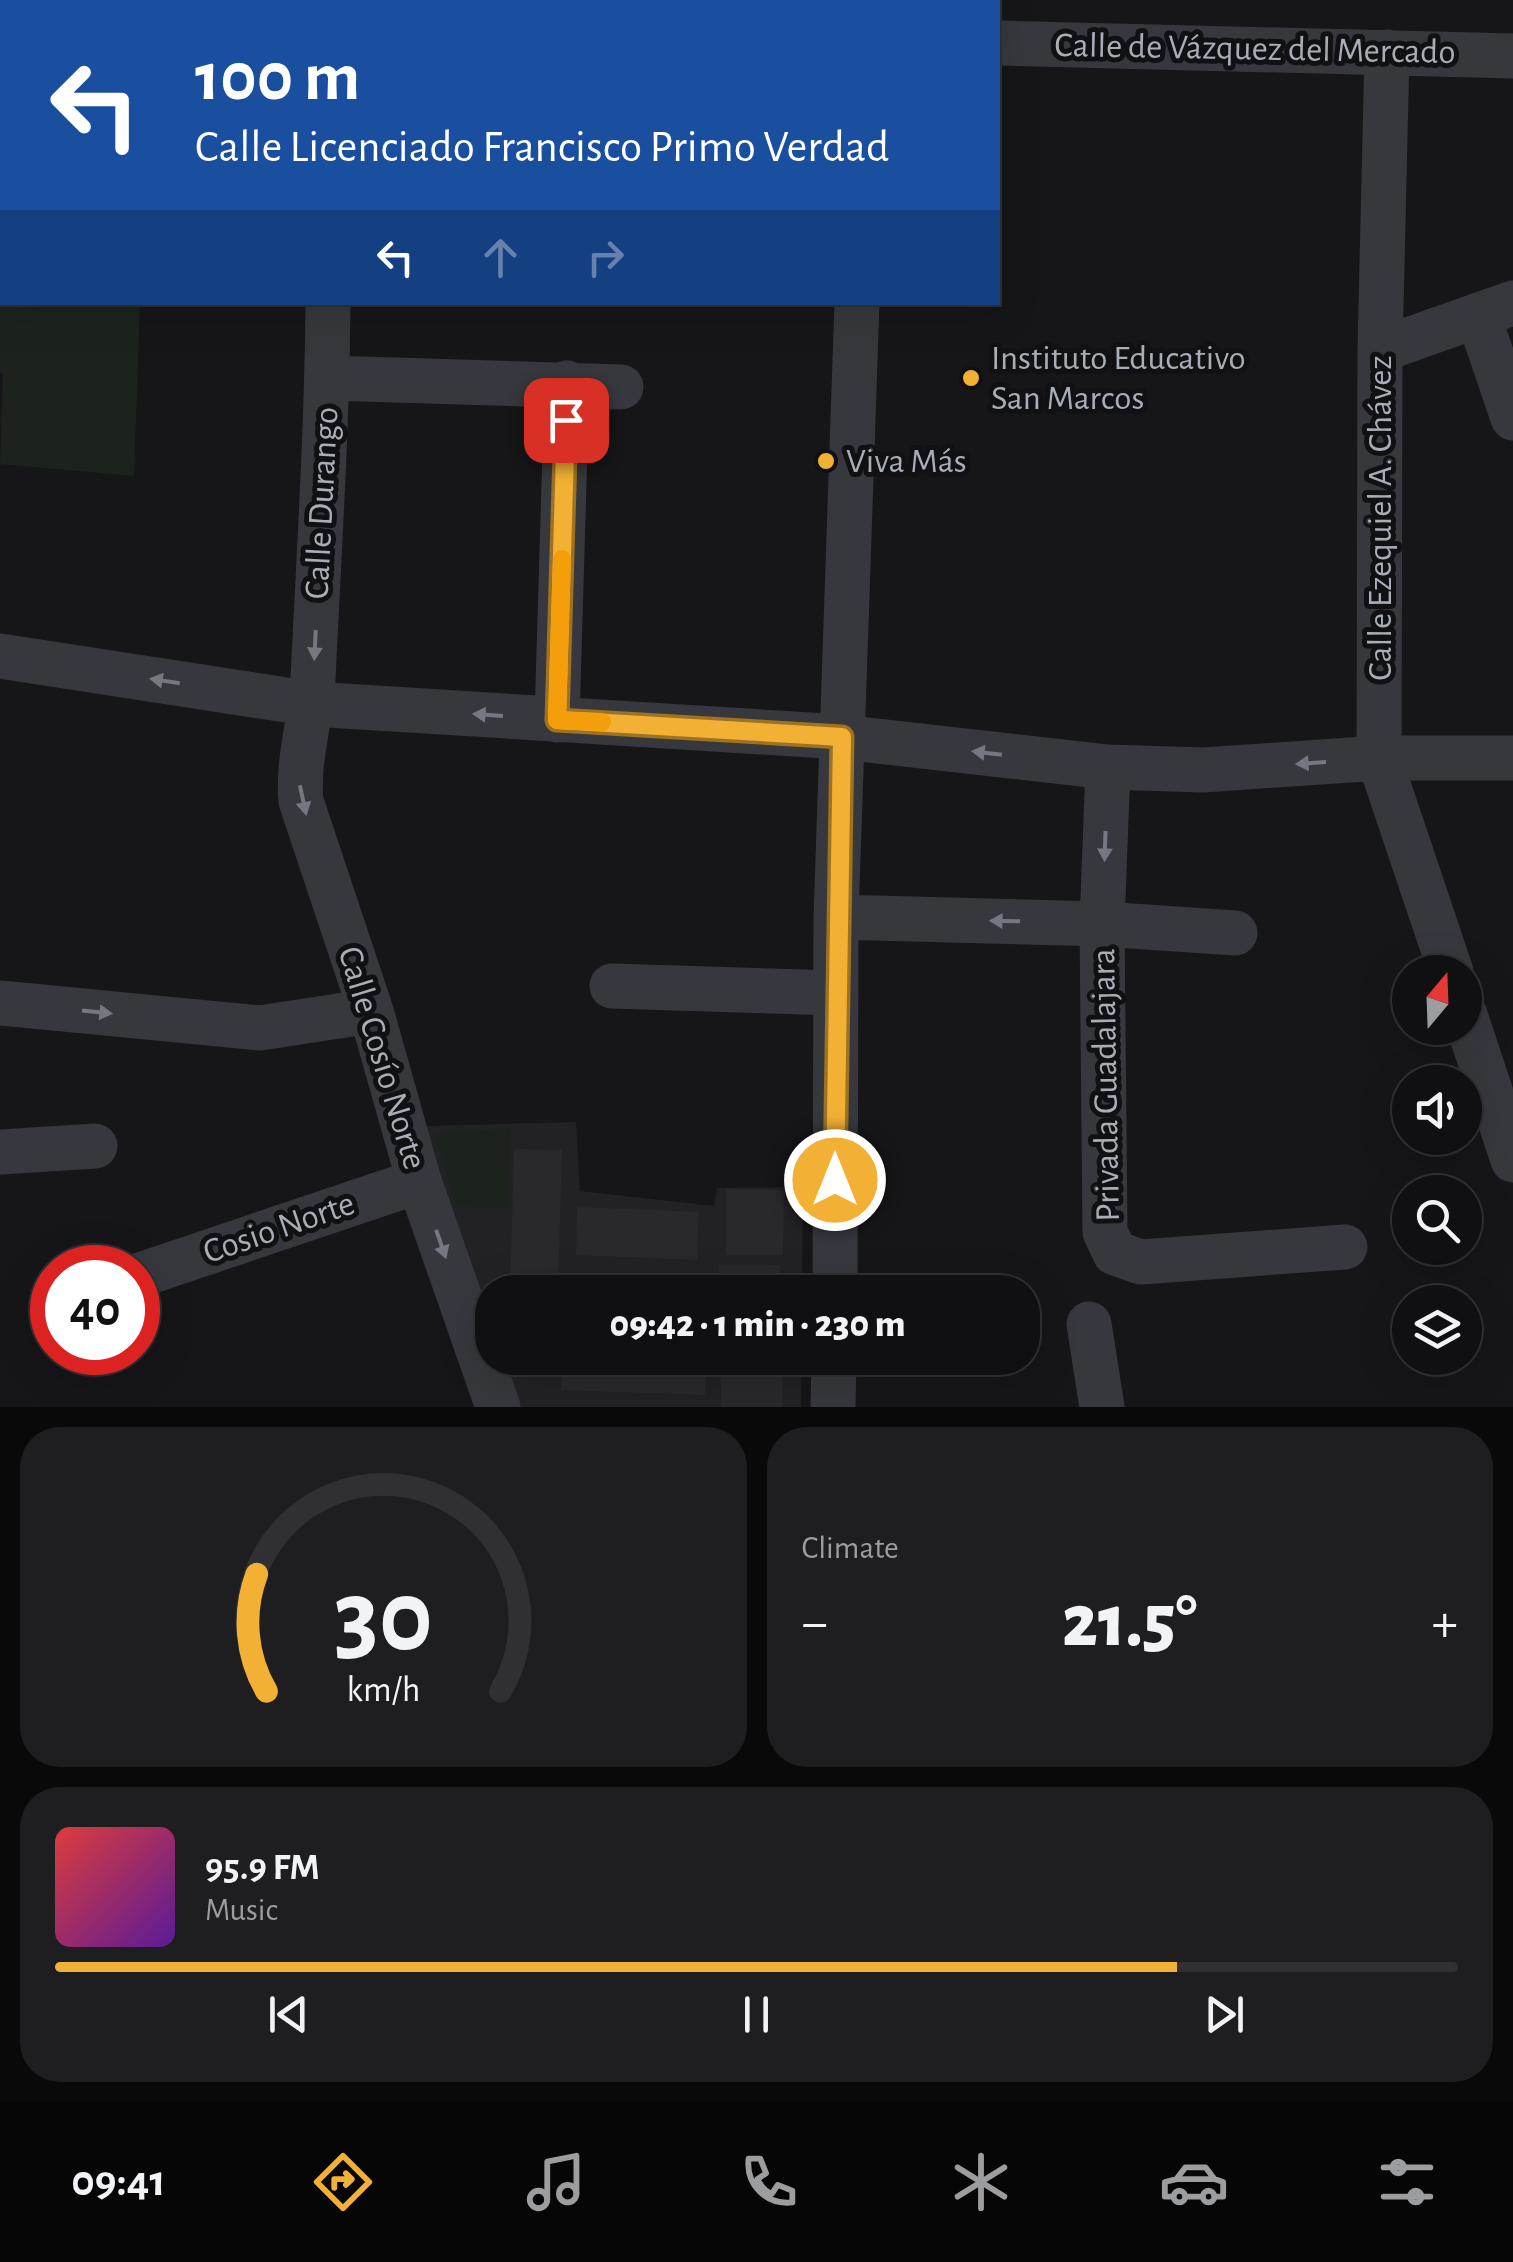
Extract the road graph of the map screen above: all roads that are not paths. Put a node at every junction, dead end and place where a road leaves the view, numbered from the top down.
1 (1000, 42) edge
2 (1387, 52) junction
3 (1513, 56) edge
4 (328, 305) edge
5 (856, 305) edge
6 (1496, 309) edge
7 (1380, 350) junction
8 (328, 378) junction
9 (567, 383) junction
10 (621, 387) dead end
11 (1513, 418) edge
12 (0, 656) edge
13 (312, 704) junction
14 (557, 720) junction
15 (842, 737) junction
16 (1505, 746) edge
17 (1380, 758) junction
18 (1108, 768) junction
19 (836, 917) junction
20 (1102, 924) junction
21 (1234, 932) dead end
22 (1445, 955) edge
23 (612, 986) dead end
24 (836, 993) junction
25 (0, 1003) edge
26 (370, 1011) junction
27 (1475, 1045) edge
28 (95, 1146) dead end
29 (0, 1152) edge
30 (1513, 1160) edge
31 (419, 1180) junction
32 (1346, 1248) dead end
33 (160, 1268) edge
34 (834, 1275) edge
35 (1090, 1324) dead end
36 (834, 1375) edge
37 (498, 1407) edge
38 (833, 1407) edge
39 (1102, 1407) edge

1 - 2 street, Calle de Vázquez del Mercado
2 - 3 street, Calle de Vázquez del Mercado
2 - 7 street, Calle Ezequiel A. Chávez
4 - 8 street, Calle Durango
5 - 15 street
6 - 7 street
6 - 11 street
7 - 17 street, Calle Ezequiel A. Chávez
8 - 9 street
8 -> 13 street, Calle Durango
9 - 10 street
9 - 14 street
13 -> 12 street
14 -> 13 street
13 -> 26 street, Calle Cosío Norte
14 - 15 street
18 -> 15 street
15 - 19 street
16 - 17 street
17 -> 18 street
17 - 22 street, Calle Ezequiel A. Chávez
18 -> 20 street, Privada Guadalajara
20 -> 19 street
19 - 24 street
20 - 21 street
20 - 32 street, Privada Guadalajara
23 - 24 street
24 - 34 street
25 -> 26 street
26 - 31 street, Calle Cosío Norte
27 - 30 street
28 - 29 street
31 - 33 street, Cosio Norte
31 -> 37 street, Calle Cosío Norte
35 - 39 street
36 - 38 street

